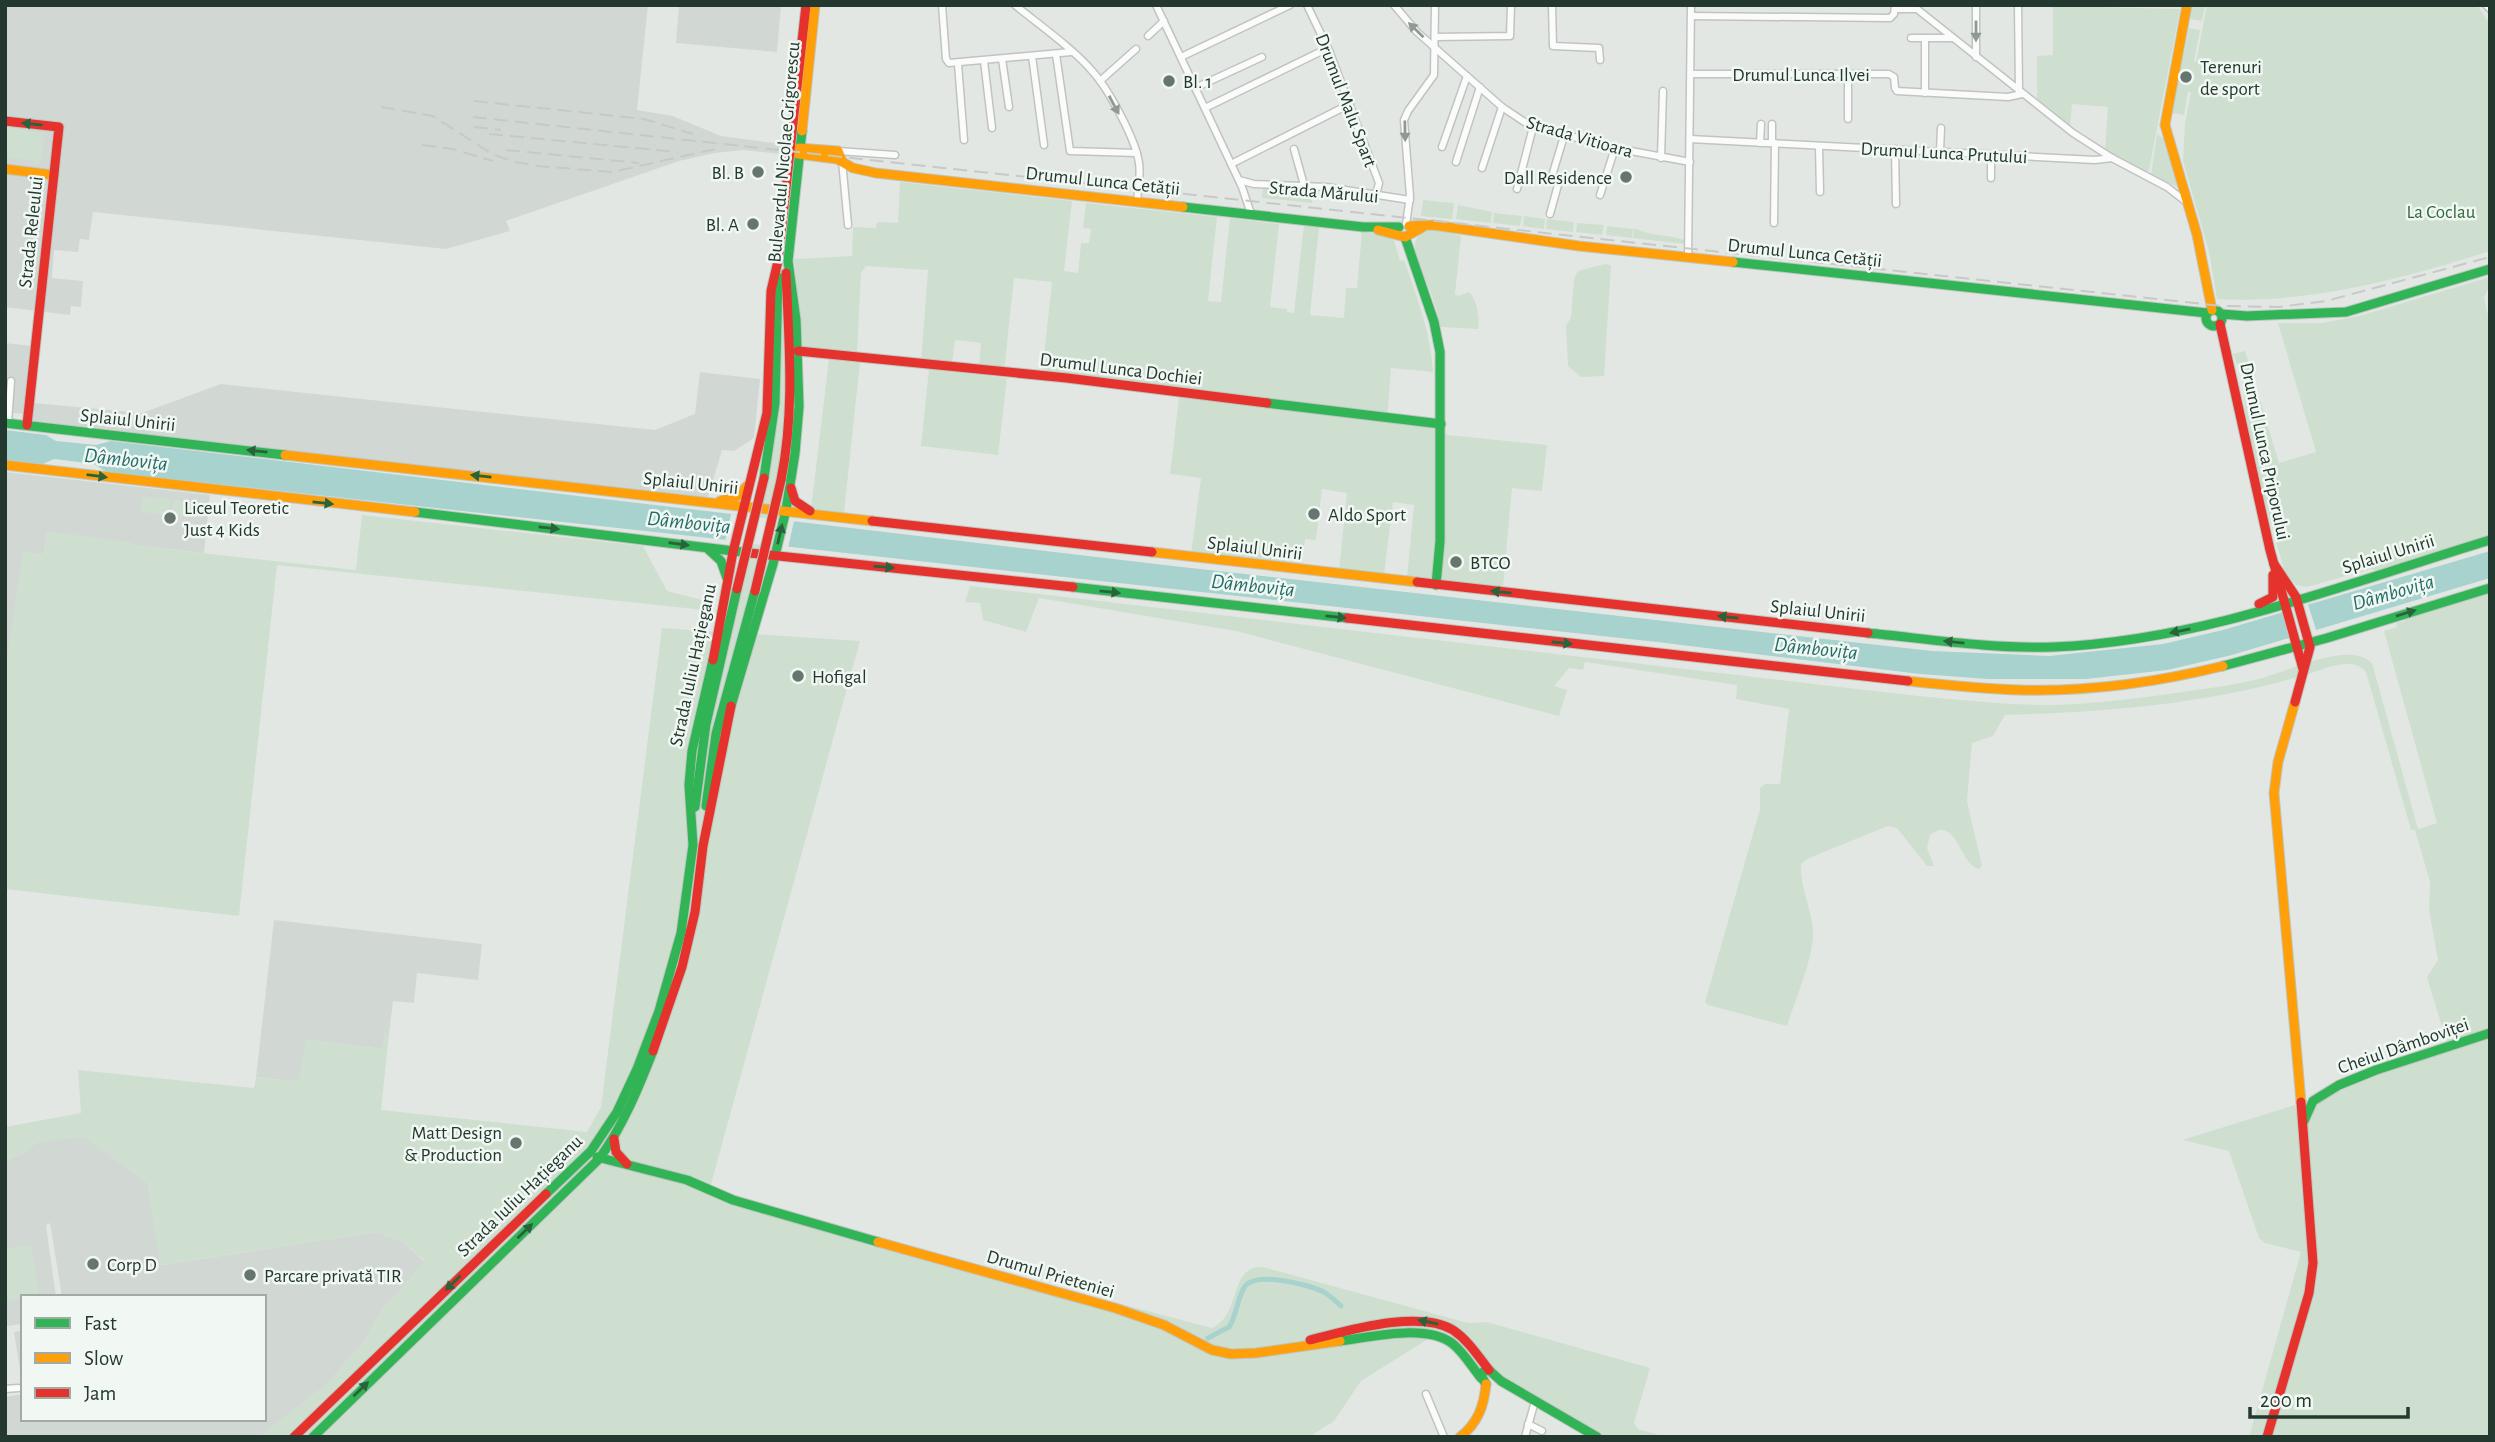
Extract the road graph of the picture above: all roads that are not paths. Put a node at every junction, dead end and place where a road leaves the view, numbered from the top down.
1 (806, 5) edge
2 (815, 5) edge
3 (942, 5) edge
4 (1015, 5) edge
5 (1290, 5) edge
6 (1307, 5) edge
7 (1394, 5) edge
8 (1435, 5) edge
9 (1511, 5) edge
10 (1552, 5) edge
11 (1691, 5) edge
12 (1976, 5) edge
13 (2018, 5) edge
14 (2187, 5) edge
15 (1159, 6) edge
16 (1895, 7) edge
17 (1914, 7) edge
18 (1691, 16) junction
19 (1164, 21) junction
20 (1149, 36) dead end
21 (1435, 37) junction
22 (1911, 38) dead end
23 (1925, 38) junction
24 (1952, 38) junction
25 (1328, 48) junction
26 (1436, 48) junction
27 (1136, 49) dead end
28 (1071, 52) junction
29 (1056, 54) junction
30 (1032, 57) junction
31 (1181, 57) junction
32 (1262, 57) dead end
33 (1976, 57) junction
34 (1002, 59) junction
35 (1601, 60) dead end
36 (984, 61) junction
37 (958, 64) junction
38 (1691, 74) junction
39 (1848, 74) junction
40 (1467, 76) junction
41 (1100, 80) junction
42 (1480, 87) junction
43 (1195, 88) junction
44 (1663, 91) dead end
45 (1925, 93) junction
46 (2020, 93) junction
47 (1350, 104) junction
48 (1009, 107) dead end
49 (1502, 107) junction
50 (1205, 108) junction
51 (1848, 119) dead end
52 (5, 121) edge
53 (1760, 124) dead end
54 (1772, 124) dead end
55 (1534, 127) junction
56 (992, 128) dead end
57 (1941, 128) dead end
58 (1564, 136) junction
59 (1690, 139) junction
60 (964, 140) dead end
61 (1760, 143) junction
62 (1774, 143) junction
63 (1044, 145) dead end
64 (1819, 146) junction
65 (1442, 147) dead end
66 (1615, 148) junction
67 (1294, 149) dead end
68 (1895, 149) junction
69 (799, 151) junction
70 (838, 151) junction
71 (1940, 151) junction
72 (1136, 153) junction
73 (895, 155) dead end
74 (1991, 155) junction
75 (1661, 158) junction
76 (2112, 158) junction
77 (842, 162) junction
78 (1456, 162) dead end
79 (1690, 162) junction
80 (1231, 164) junction
81 (5, 169) edge
82 (1482, 169) dead end
83 (54, 175) junction
84 (1991, 178) dead end
85 (1238, 180) junction
86 (1304, 185) junction
87 (1517, 190) dead end
88 (1820, 192) dead end
89 (1377, 195) junction
90 (1600, 195) dead end
91 (1410, 200) junction
92 (1137, 201) junction
93 (1896, 204) dead end
94 (2189, 205) junction
95 (1251, 214) junction
96 (1550, 214) dead end
97 (1774, 223) dead end
98 (848, 225) dead end
99 (1406, 231) junction
100 (1688, 257) junction
101 (783, 261) junction
102 (2490, 269) edge
103 (2214, 318) junction
104 (798, 351) junction
105 (11, 381) dead end
106 (6, 423) edge
107 (1441, 424) junction
108 (27, 425) junction
109 (5, 465) edge
110 (752, 475) junction
111 (786, 483) junction
112 (715, 502) junction
113 (744, 506) junction
114 (786, 510) junction
115 (814, 513) junction
116 (2490, 540) edge
117 (705, 548) junction
118 (733, 552) junction
119 (775, 557) junction
120 (816, 561) junction
121 (2273, 562) junction
122 (2371, 576) junction
123 (728, 580) junction
124 (2284, 580) junction
125 (768, 584) junction
126 (1436, 585) junction
127 (2490, 588) edge
128 (2298, 602) junction
129 (2286, 605) junction
130 (2224, 621) junction
131 (2341, 632) junction
132 (2309, 638) junction
133 (2297, 642) junction
134 (2269, 653) junction
135 (2305, 660) junction
136 (698, 846) junction
137 (2490, 1033) edge
138 (2307, 1098) junction
139 (614, 1139) junction
140 (591, 1151) junction
141 (599, 1159) junction
142 (627, 1164) junction
143 (1281, 1349) junction
144 (1488, 1378) junction
145 (18, 1388) dead end
146 (5, 1389) edge
147 (1426, 1394) dead end
148 (1535, 1401) junction
149 (317, 1414) junction
150 (326, 1423) junction
151 (1528, 1424) junction
152 (1542, 1431) dead end
153 (294, 1437) edge
154 (313, 1437) edge
155 (1444, 1437) edge
156 (1460, 1437) edge
157 (1525, 1437) edge
158 (1598, 1437) edge
159 (2267, 1437) edge

1 - 101 main road, Bulevardul Nicolae Grigorescu
2 - 69 main road, Bulevardul Nicolae Grigorescu
3 - 37 street
4 - 28 street
5 - 31 street
6 - 25 street, Drumul Malu Spart
26 -> 7 street, Strada Vitioara
8 - 21 street
9 - 21 street
10 - 35 street
11 - 18 street
12 -> 33 street
13 - 46 street
14 - 94 main road, Drumul Lunca Priporului
15 - 19 street, Strada Mărului
16 - 17 street
16 - 18 street
17 - 24 street
18 - 38 street
19 - 20 street
19 - 31 street, Strada Mărului
21 - 26 street
22 - 23 street
23 - 24 street
23 - 45 street
24 - 33 street
25 - 47 street, Drumul Malu Spart
25 - 50 street
26 - 40 street, Strada Vitioara
26 -> 91 street
27 - 41 street
28 - 29 street
28 - 41 street
29 - 30 street
29 - 72 street
30 - 34 street
30 - 63 street
31 - 43 street, Strada Mărului
32 - 43 street
33 - 46 street
34 - 36 street
34 - 48 street
36 - 37 street
36 - 56 street
37 - 60 street
38 - 39 street, Drumul Lunca Ilvei
38 - 59 street
39 - 45 street, Drumul Lunca Ilvei
39 - 51 street
40 - 42 street, Strada Vitioara
40 - 65 street
41 -> 72 street
42 - 49 street, Strada Vitioara
42 - 78 street
43 - 50 street, Strada Mărului
44 - 75 street, Strada Vitioara
45 - 46 street, Drumul Lunca Ilvei
46 - 76 street
47 - 80 street
47 - 89 street, Drumul Malu Spart
49 - 55 street, Strada Vitioara
49 - 82 street, Strada Vitioara
50 - 80 street, Strada Mărului
83 -> 52 main road, Strada Releului
53 - 61 street
54 - 62 street
55 - 58 street, Strada Vitioara
55 - 87 street
57 - 71 street
58 - 66 street, Strada Vitioara
58 - 96 street
59 - 61 street, Drumul Lunca Prutului
59 - 79 street
61 - 62 street, Drumul Lunca Prutului
62 - 64 street, Drumul Lunca Prutului
62 - 97 street
64 - 68 street, Drumul Lunca Prutului
64 - 88 street
66 - 75 street, Strada Vitioara
66 - 90 street
67 - 86 street
68 - 71 street, Drumul Lunca Prutului
68 - 93 street
69 - 70 main road
69 - 77 main road, Drumul Lunca Cetății
69 - 101 main road, Bulevardul Nicolae Grigorescu
70 - 73 street
70 - 77 main road
71 - 74 street, Drumul Lunca Prutului
72 - 92 street
74 - 76 street, Drumul Lunca Prutului
74 - 84 street
75 - 79 street, Strada Vitioara
76 - 94 street
77 - 92 main road, Drumul Lunca Cetății
77 - 98 street
79 - 100 street
80 - 85 street, Strada Mărului
81 - 83 main road
83 - 108 main road, Strada Releului
85 - 86 street, Strada Mărului
85 - 95 street, Strada Mărului
86 - 89 street, Strada Mărului
89 - 91 street, Strada Mărului
91 - 99 street
92 - 95 main road, Drumul Lunca Cetății
94 - 103 main road, Drumul Lunca Priporului
95 - 99 main road, Drumul Lunca Cetății
99 - 100 main road, Drumul Lunca Cetății
99 - 107 main road
100 - 103 main road, Drumul Lunca Cetății
101 - 104 main road, Bulevardul Nicolae Grigorescu
101 - 110 main road, Bulevardul Nicolae Grigorescu
101 - 111 main road
101 - 136 main road, bridge
102 - 103 main road, Drumul Lunca Cetății
103 - 121 main road, Drumul Lunca Priporului
104 - 107 main road, Drumul Lunca Dochiei
104 - 111 main road, Bulevardul Nicolae Grigorescu
105 - 106 street
106 - 108 main road, Splaiul Unirii
107 - 126 main road
112 -> 108 main road, Splaiul Unirii
109 -> 117 main road
110 - 112 main road
110 - 113 main road, Bulevardul Nicolae Grigorescu
111 - 114 main road, Bulevardul Nicolae Grigorescu
111 - 115 main road
111 - 136 main road, bridge
112 - 113 main road, Splaiul Unirii
113 - 114 main road, Splaiul Unirii
113 - 118 main road, Strada Iuliu Hațieganu
114 - 115 main road, Splaiul Unirii
119 -> 114 main road, Bulevardul Nicolae Grigorescu
115 - 126 main road, Splaiul Unirii
116 - 122 main road, Splaiul Unirii
117 - 118 main road
117 - 123 main road
118 - 119 main road
118 - 123 main road, Strada Iuliu Hațieganu
119 - 120 main road
119 - 125 main road, Strada Iuliu Hațieganu
120 - 125 main road
120 -> 134 main road
121 - 124 main road
121 - 129 main road
121 - 130 main road
122 - 124 main road
122 - 128 main road, Splaiul Unirii
123 - 136 main road, Strada Iuliu Hațieganu
124 - 128 main road
125 - 136 main road, Strada Iuliu Hațieganu
130 -> 126 main road, Splaiul Unirii
131 -> 127 main road
128 - 129 main road, Splaiul Unirii
128 - 132 main road
129 - 130 main road, Splaiul Unirii
129 - 133 main road
131 - 132 main road
131 - 135 main road
132 - 133 main road
132 - 135 main road
133 - 134 main road
133 - 135 main road
134 - 135 main road
135 - 138 main road
136 - 139 main road, Strada Iuliu Hațieganu
136 - 140 main road, Strada Iuliu Hațieganu
137 - 138 main road, Cheiul Dâmboviței
138 - 159 main road
139 - 141 main road, Strada Iuliu Hațieganu
139 - 142 main road
140 - 141 main road
140 -> 149 main road, Strada Iuliu Hațieganu
141 - 142 main road, Drumul Prieteniei
150 -> 141 main road, Strada Iuliu Hațieganu
142 - 143 main road, Drumul Prieteniei
143 - 144 main road, Drumul Prieteniei
144 -> 143 main road
144 - 148 main road
144 - 156 main road
145 - 146 street
147 - 155 street
148 - 151 street
148 - 158 main road
149 - 150 main road
149 - 153 main road, Strada Iuliu Hațieganu
150 - 154 main road, Strada Iuliu Hațieganu
151 - 152 street
151 - 157 street

